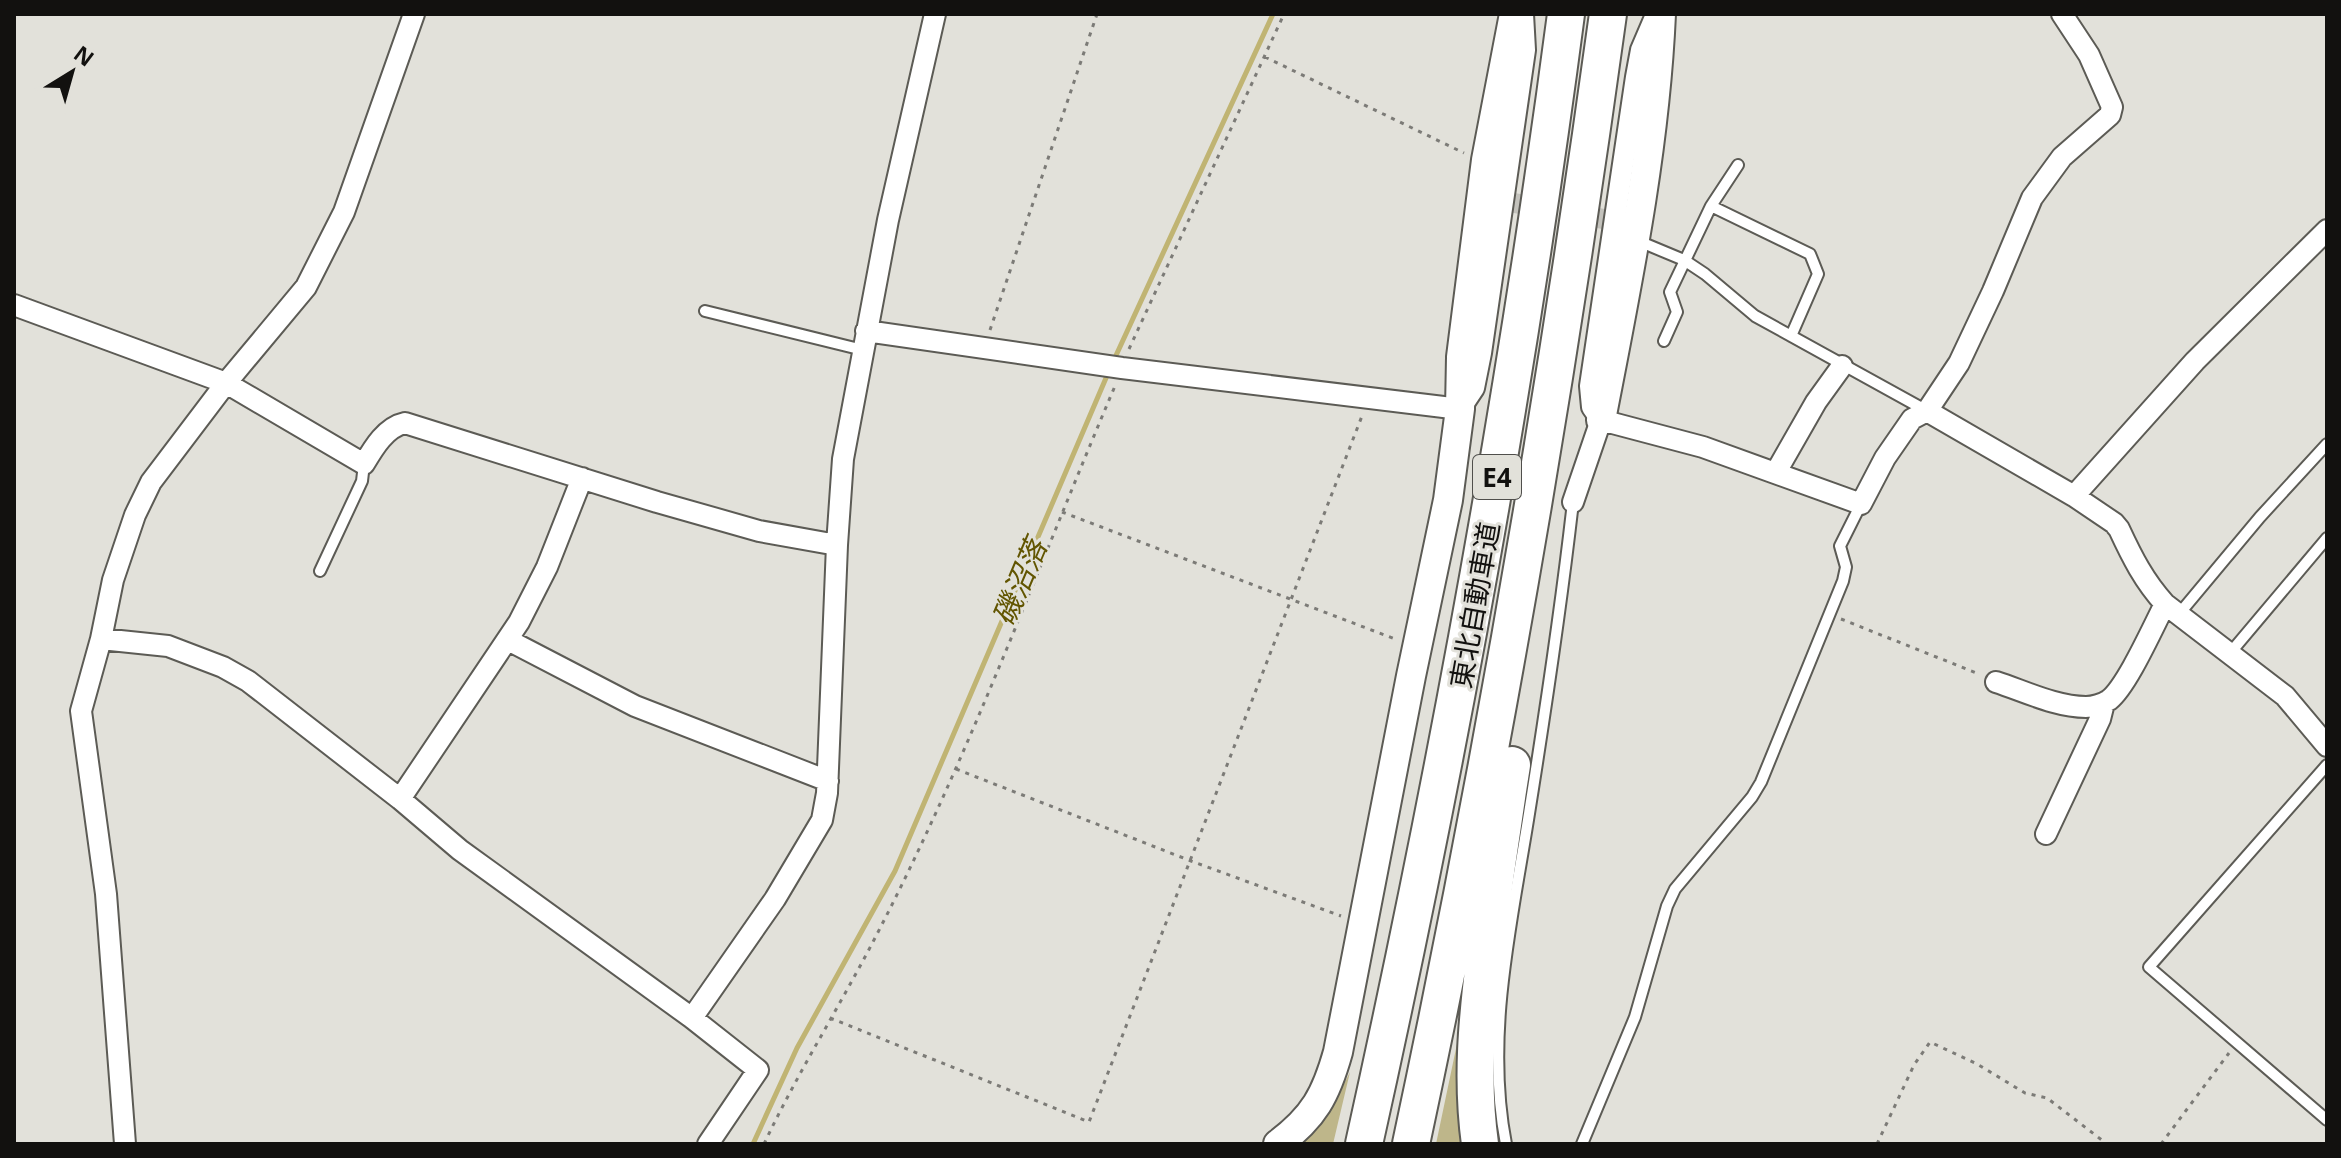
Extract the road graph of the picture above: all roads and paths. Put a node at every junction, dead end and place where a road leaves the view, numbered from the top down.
1 (414, 14) edge
2 (935, 14) edge
3 (1097, 14) edge
4 (1284, 14) edge
5 (1514, 14) edge
6 (1523, 14) edge
7 (1566, 14) edge
8 (1608, 14) edge
9 (1659, 14) edge
10 (2062, 14) edge
11 (1264, 57) junction
12 (1486, 160) junction
13 (1738, 165) dead end
14 (1711, 206) junction
15 (2327, 230) edge
16 (1636, 243) junction
17 (1684, 260) junction
18 (14, 305) edge
19 (705, 311) dead end
20 (1791, 336) junction
21 (864, 341) junction
22 (1664, 341) dead end
23 (983, 348) junction
24 (1842, 366) junction
25 (1113, 367) junction
26 (226, 383) junction
27 (1370, 397) junction
28 (1460, 409) junction
29 (1927, 411) junction
30 (1601, 420) junction
31 (2327, 444) edge
32 (364, 464) junction
33 (1540, 470) junction
34 (1776, 472) junction
35 (582, 478) junction
36 (2074, 496) junction
37 (1573, 502) joint
38 (1861, 504) junction
39 (1061, 511) junction
40 (2327, 538) edge
41 (837, 545) junction
42 (320, 571) dead end
43 (1292, 599) junction
44 (2172, 609) junction
45 (1830, 614) junction
46 (101, 639) junction
47 (508, 640) junction
48 (1418, 645) junction
49 (2231, 652) junction
50 (1996, 682) joint
51 (2104, 703) junction
52 (2327, 746) edge
53 (2327, 765) edge
54 (955, 768) junction
55 (828, 781) junction
56 (400, 799) junction
57 (2046, 834) dead end
58 (1191, 861) junction
59 (1363, 924) junction
60 (1410, 937) junction
61 (692, 1018) junction
62 (830, 1018) junction
63 (2237, 1044) junction
64 (2327, 1120) edge
65 (125, 1144) edge
66 (708, 1144) edge
67 (764, 1144) edge
68 (1278, 1144) edge
69 (1349, 1144) edge
70 (1364, 1144) edge
71 (1411, 1144) edge
72 (1480, 1144) edge
73 (1506, 1144) edge
74 (1582, 1144) edge
75 (1877, 1144) edge
76 (2107, 1144) edge
77 (2161, 1144) edge

1 - 26 street
2 - 21 street
3 - 23 path
4 - 11 path
5 - 12 street
6 - 28 street
7 - 60 highway, 東北自動車道 / E4
8 - 33 highway, 東北自動車道 / E4
9 - 16 street
9 - 30 street
10 - 29 street
11 - 12 path
11 - 25 path
12 - 28 street
13 - 14 lane
14 - 17 lane
14 - 20 lane
15 - 36 street
16 - 17 lane
16 - 30 street
17 - 20 lane
17 - 22 lane
18 - 26 street
19 - 21 lane
20 - 24 lane
21 - 23 street
21 - 41 street
23 - 25 street
24 - 29 lane
24 - 34 street
25 - 27 street
25 - 39 path
26 - 32 street
26 - 46 street
27 - 28 street
27 - 43 path
28 - 48 street
29 - 36 street
29 - 38 street
30 - 34 street
30 - 37 street
31 - 44 lane
32 - 35 street
32 - 42 lane
33 - 71 highway, 東北自動車道 / E4
33 - 72 highway
34 - 38 street
35 - 41 street
35 - 47 street
36 - 44 street
37 - 73 lane
38 - 45 lane
39 - 43 path
39 - 54 path
40 - 49 lane
41 - 55 street
43 - 48 path
43 - 58 path
44 - 49 street
44 - 51 street
45 - 50 path
45 - 74 lane
46 - 56 street
46 - 65 street
47 - 55 street
47 - 56 street
48 - 59 street
49 - 52 street
50 - 51 street
51 - 57 street
53 - 63 lane
54 - 58 path
54 - 62 path
55 - 61 street
56 - 61 street
58 - 59 path
58 - 62 path
59 - 68 street
60 - 69 highway
60 - 70 highway, 東北自動車道 / E4
61 - 66 street
62 - 67 path
63 - 64 lane
63 - 77 path
75 - 76 path

